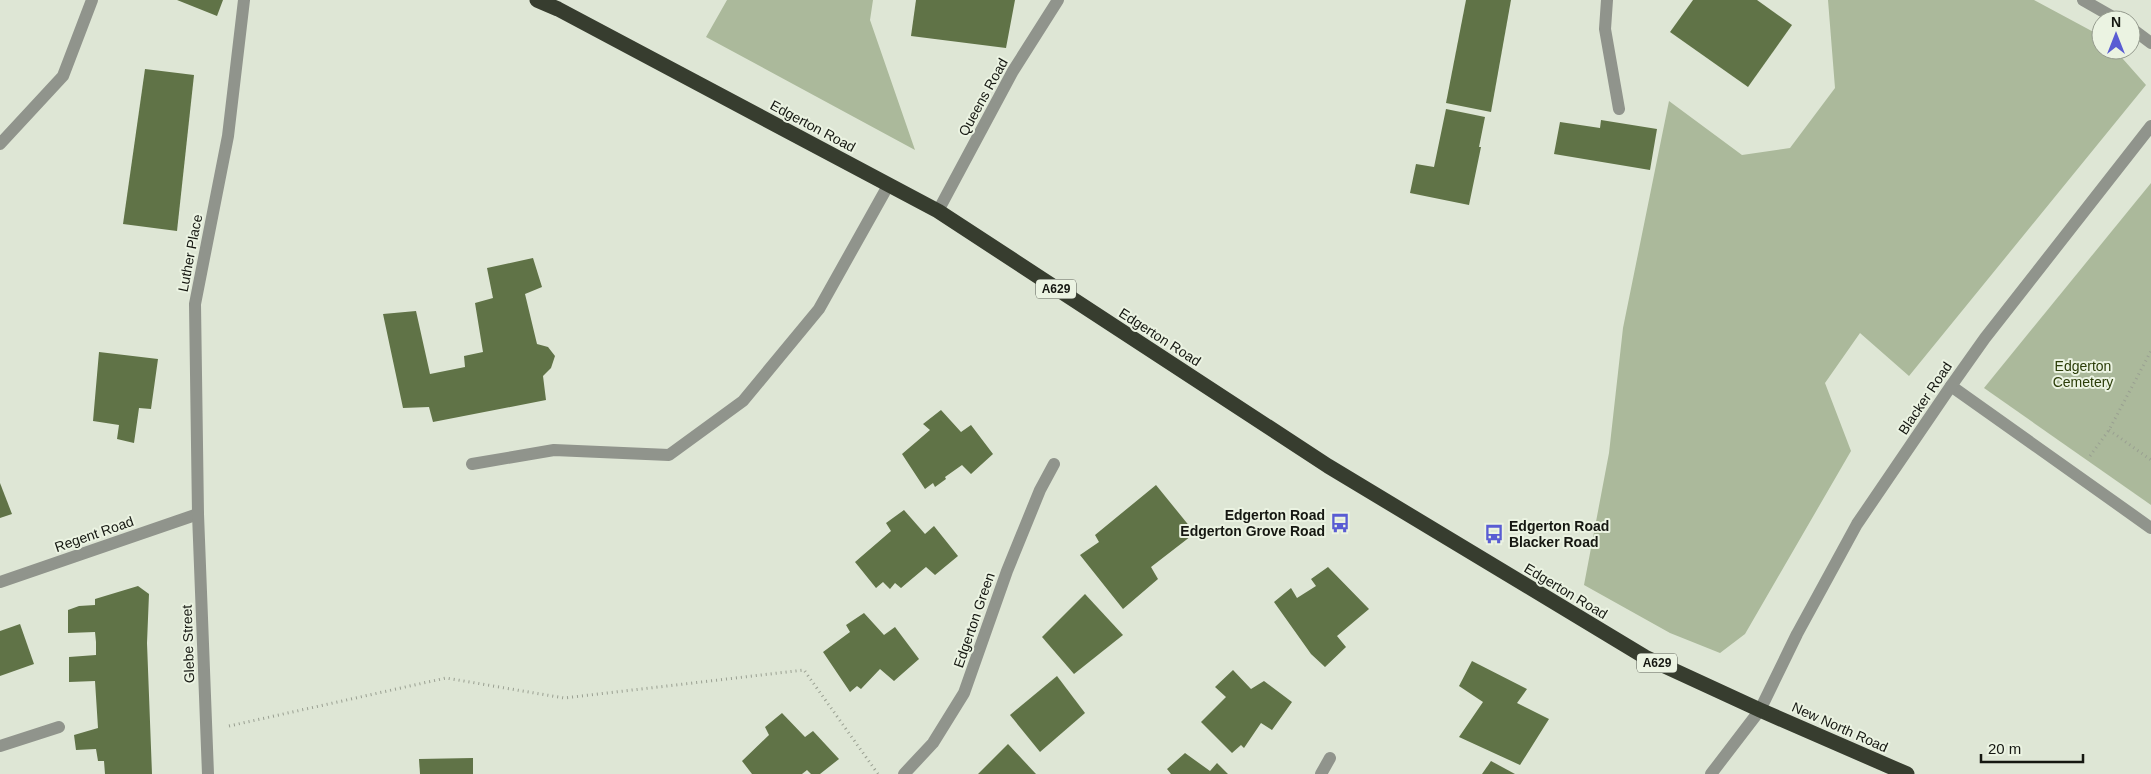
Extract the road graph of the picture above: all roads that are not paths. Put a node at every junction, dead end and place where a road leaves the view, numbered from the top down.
1 (92, 0) edge
2 (244, 0) edge
3 (537, 0) edge
4 (1058, 0) edge
5 (1607, 0) edge
6 (2083, 0) edge
7 (2100, 10) edge
8 (1619, 109) dead end
9 (2151, 126) edge
10 (0, 144) edge
11 (889, 184) junction
12 (938, 211) junction
13 (1951, 386) junction
14 (472, 464) dead end
15 (1054, 464) dead end
16 (198, 514) junction
17 (2151, 528) edge
18 (0, 582) edge
19 (1760, 710) junction
20 (59, 727) dead end
21 (0, 746) edge
22 (1330, 758) dead end
23 (208, 774) edge
24 (904, 774) edge
25 (1321, 774) edge
26 (1711, 774) edge
27 (1907, 774) edge

1 - 10 street
2 - 16 street, Luther Place
3 - 11 highway, Edgerton Road / A629
4 - 12 street, Queens Road
5 - 8 street
6 - 7 street
9 - 13 street, Blacker Road
11 - 12 highway, Edgerton Road / A629
11 - 14 street
12 - 19 highway, Edgerton Road / A629
13 - 17 street
13 - 19 street, Blacker Road
15 - 24 street, Edgerton Green
16 - 18 street, Regent Road
16 - 23 street, Glebe Street
19 - 26 street, Blacker Road
19 - 27 highway, New North Road / A629
20 - 21 street
22 - 25 street

